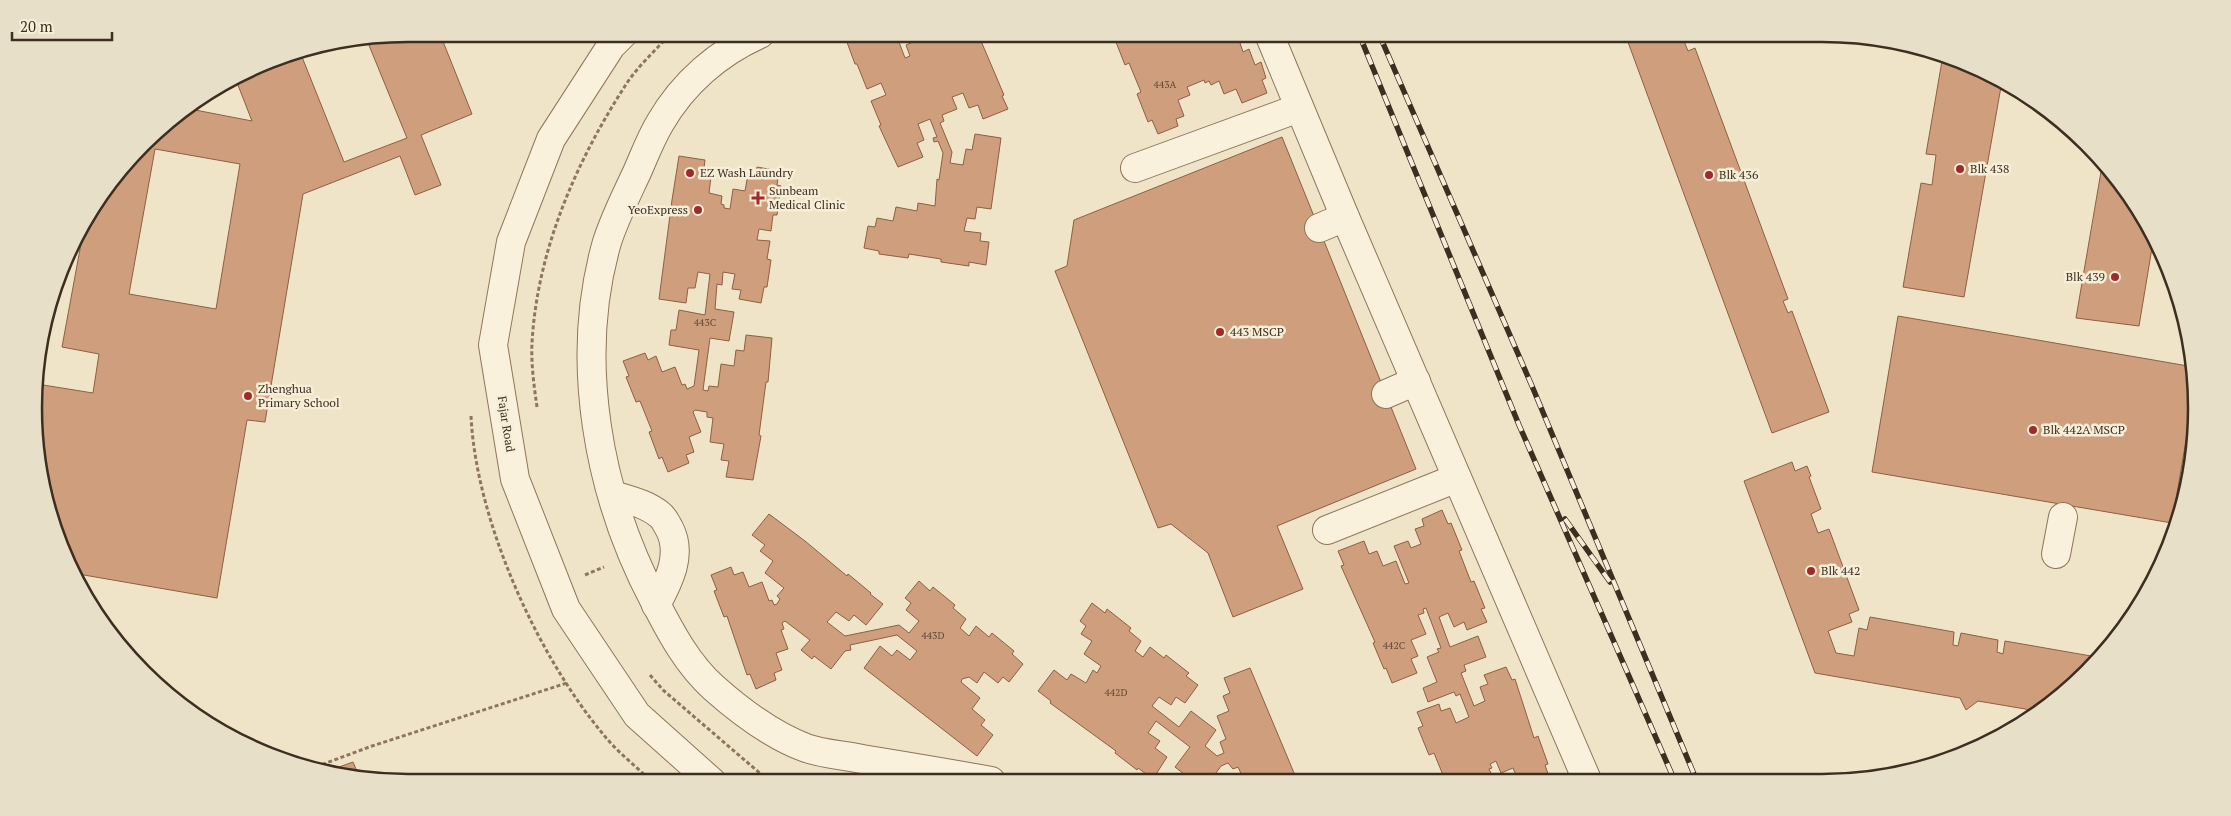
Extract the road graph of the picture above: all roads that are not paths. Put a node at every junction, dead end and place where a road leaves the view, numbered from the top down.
1 (615, 42) edge
2 (742, 42) edge
3 (1272, 42) edge
4 (1299, 108) junction
5 (1136, 168) dead end
6 (1345, 217) junction
7 (1319, 228) dead end
8 (1416, 381) junction
9 (1386, 394) dead end
10 (1456, 478) junction
11 (613, 495) junction
12 (2063, 517) dead end
13 (1326, 530) dead end
14 (2056, 554) dead end
15 (656, 605) junction
16 (703, 774) edge
17 (951, 774) edge
18 (1584, 774) edge

1 - 16 street, Fajar Road
2 - 11 street
3 - 4 street
4 - 5 street
4 - 6 street
6 - 7 street
6 - 8 street
8 - 9 street
8 - 10 street
10 - 13 street
10 - 18 street
11 - 15 street
11 - 15 street
12 - 14 street
15 - 17 street

